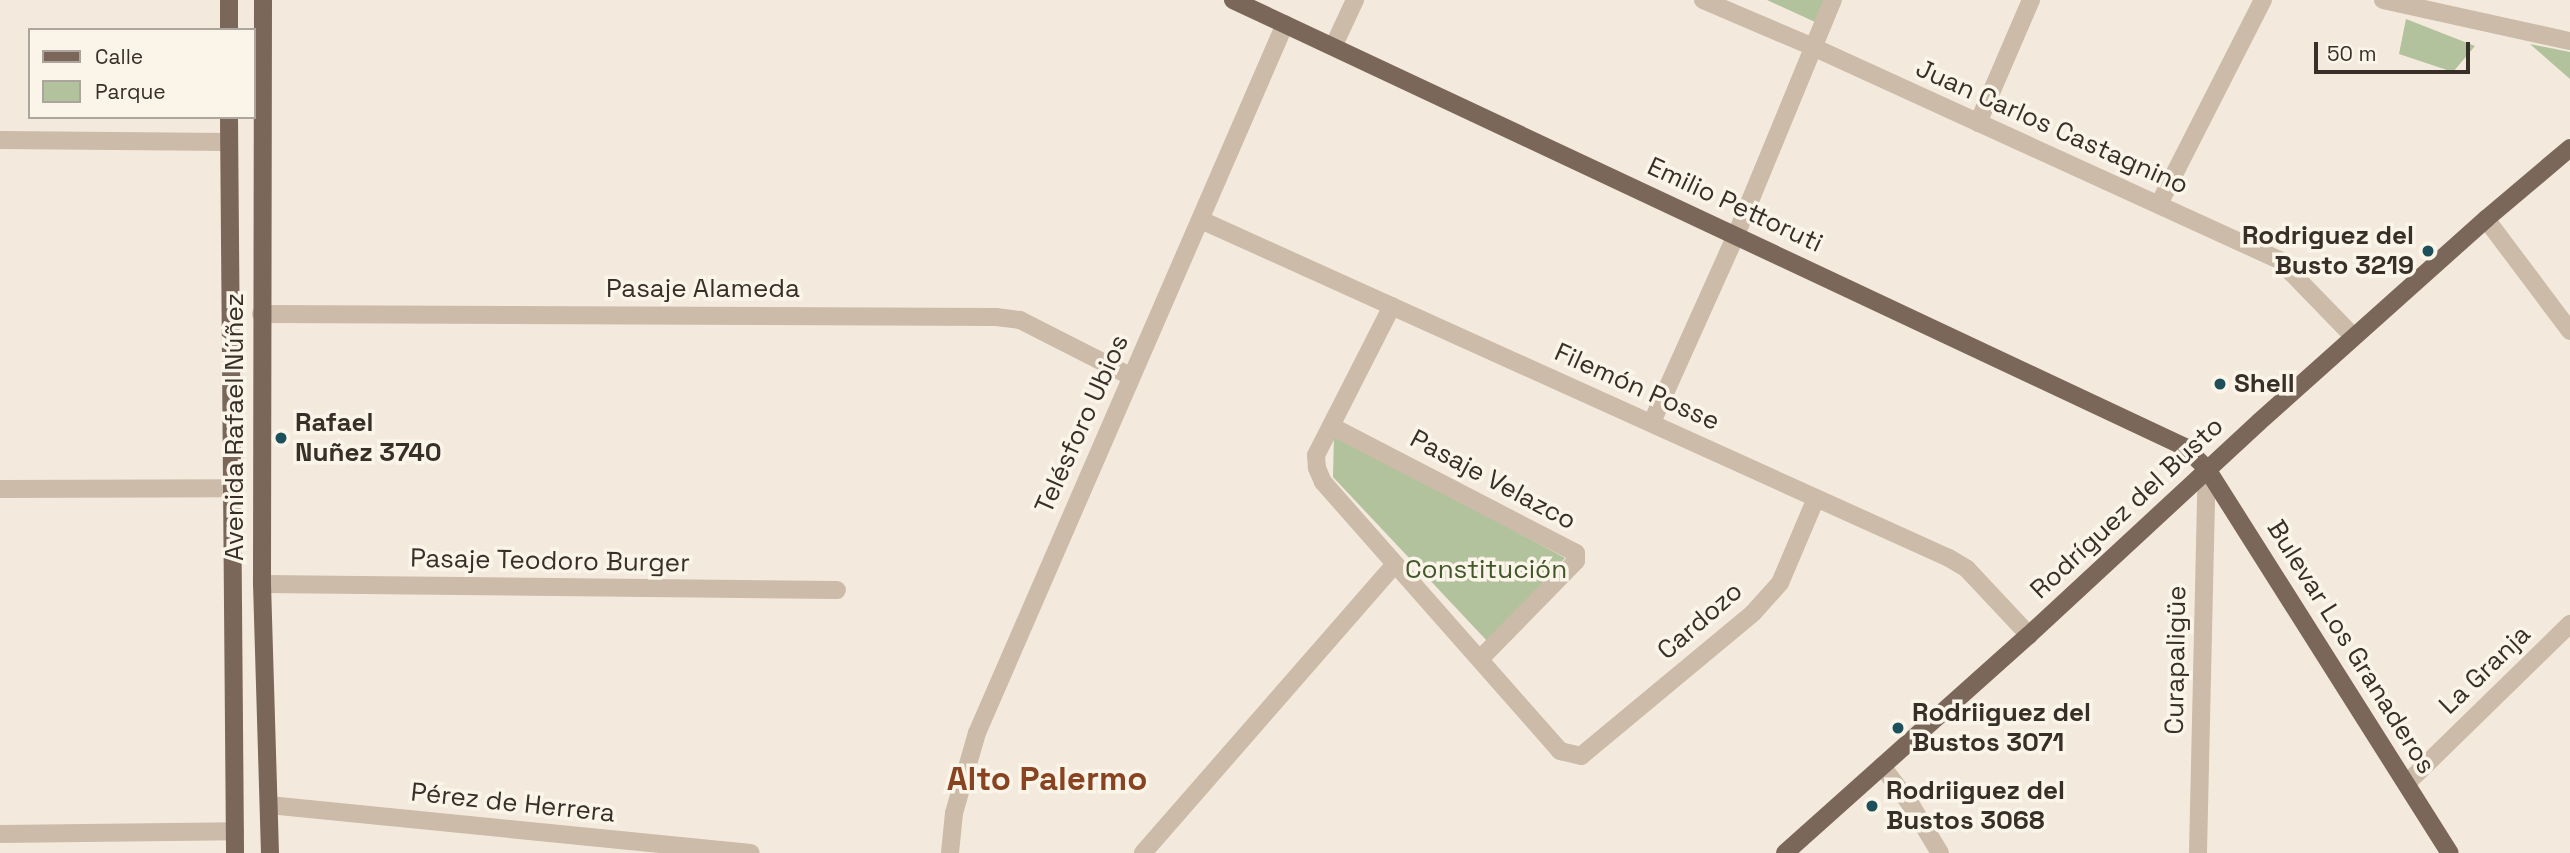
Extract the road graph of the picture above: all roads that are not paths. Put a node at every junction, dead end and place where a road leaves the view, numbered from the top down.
1 (229, 0) edge
2 (263, 0) edge
3 (1233, 0) edge
4 (1355, 0) edge
5 (1703, 0) edge
6 (1833, 0) edge
7 (2031, 0) edge
8 (2263, 0) edge
9 (2383, 0) edge
10 (1285, 24) junction
11 (229, 28) edge
12 (2570, 41) edge
13 (1334, 46) junction
14 (1813, 47) junction
15 (229, 119) edge
16 (1978, 123) junction
17 (0, 140) edge
18 (229, 142) junction
19 (2570, 148) edge
20 (2159, 204) junction
21 (2486, 219) junction
22 (1201, 220) junction
23 (1736, 235) junction
24 (1392, 306) junction
25 (261, 314) junction
26 (2570, 331) edge
27 (2354, 337) junction
28 (1130, 376) junction
29 (1652, 422) junction
30 (1331, 426) junction
31 (2207, 469) junction
32 (233, 488) junction
33 (0, 489) edge
34 (1816, 498) junction
35 (1395, 564) junction
36 (262, 583) junction
37 (837, 590) dead end
38 (2570, 624) edge
39 (2029, 635) junction
40 (1480, 659) junction
41 (1882, 766) junction
42 (2407, 783) junction
43 (269, 805) junction
44 (235, 831) junction
45 (0, 834) edge
46 (235, 853) edge
47 (270, 853) edge
48 (751, 853) edge
49 (950, 853) edge
50 (1143, 853) edge
51 (1785, 853) edge
52 (1940, 853) edge
53 (2198, 853) edge
54 (2450, 853) edge

1 - 11 main road
2 - 25 main road, Avenida Rafael Núñez
3 - 10 main road, Emilio Pettoruti
4 - 13 street
5 - 14 street, Juan Carlos Castagnino
6 - 14 street
7 - 16 street
8 - 20 street
9 - 12 street
10 - 13 main road, Emilio Pettoruti
10 - 22 street, Telésforo Ubios
13 - 23 main road, Emilio Pettoruti
14 - 16 street, Juan Carlos Castagnino
14 - 23 street
15 - 18 main road, Avenida Rafael Núñez
16 - 20 street, Juan Carlos Castagnino
17 - 18 street
18 - 32 main road, Avenida Rafael Núñez
19 - 21 main road, Rodríguez del Busto
20 - 27 street, Juan Carlos Castagnino
21 - 26 street
21 - 27 main road, Rodríguez del Busto
22 - 24 street, Filemón Posse
22 - 28 street, Telésforo Ubios
23 - 29 street
23 - 31 main road, Emilio Pettoruti
24 - 29 street, Filemón Posse
24 - 30 street
25 - 28 street, Pasaje Alameda
25 - 36 main road, Avenida Rafael Núñez
27 - 31 main road, Rodríguez del Busto
28 - 49 street, Telésforo Ubios
29 - 34 street, Filemón Posse
30 - 35 street
30 - 40 street, Pasaje Velazco
31 - 39 main road, Rodríguez del Busto
31 - 42 main road, Bulevar Los Granaderos
31 - 53 street, Curapaligüe
32 - 33 street
32 - 44 main road, Avenida Rafael Núñez
34 - 39 street, Filemón Posse
34 - 40 street, Cardozo
35 - 40 street
35 - 50 street
36 - 37 street, Pasaje Teodoro Burger
36 - 43 main road, Avenida Rafael Núñez
38 - 42 street, La Granja
39 - 41 main road, Rodríguez del Busto
41 - 51 main road, Rodríguez del Busto
41 - 52 street
42 - 54 main road, Bulevar Los Granaderos
43 - 47 main road, Avenida Rafael Núñez
43 - 48 street, Pérez de Herrera
44 - 45 street
44 - 46 main road, Avenida Rafael Núñez

